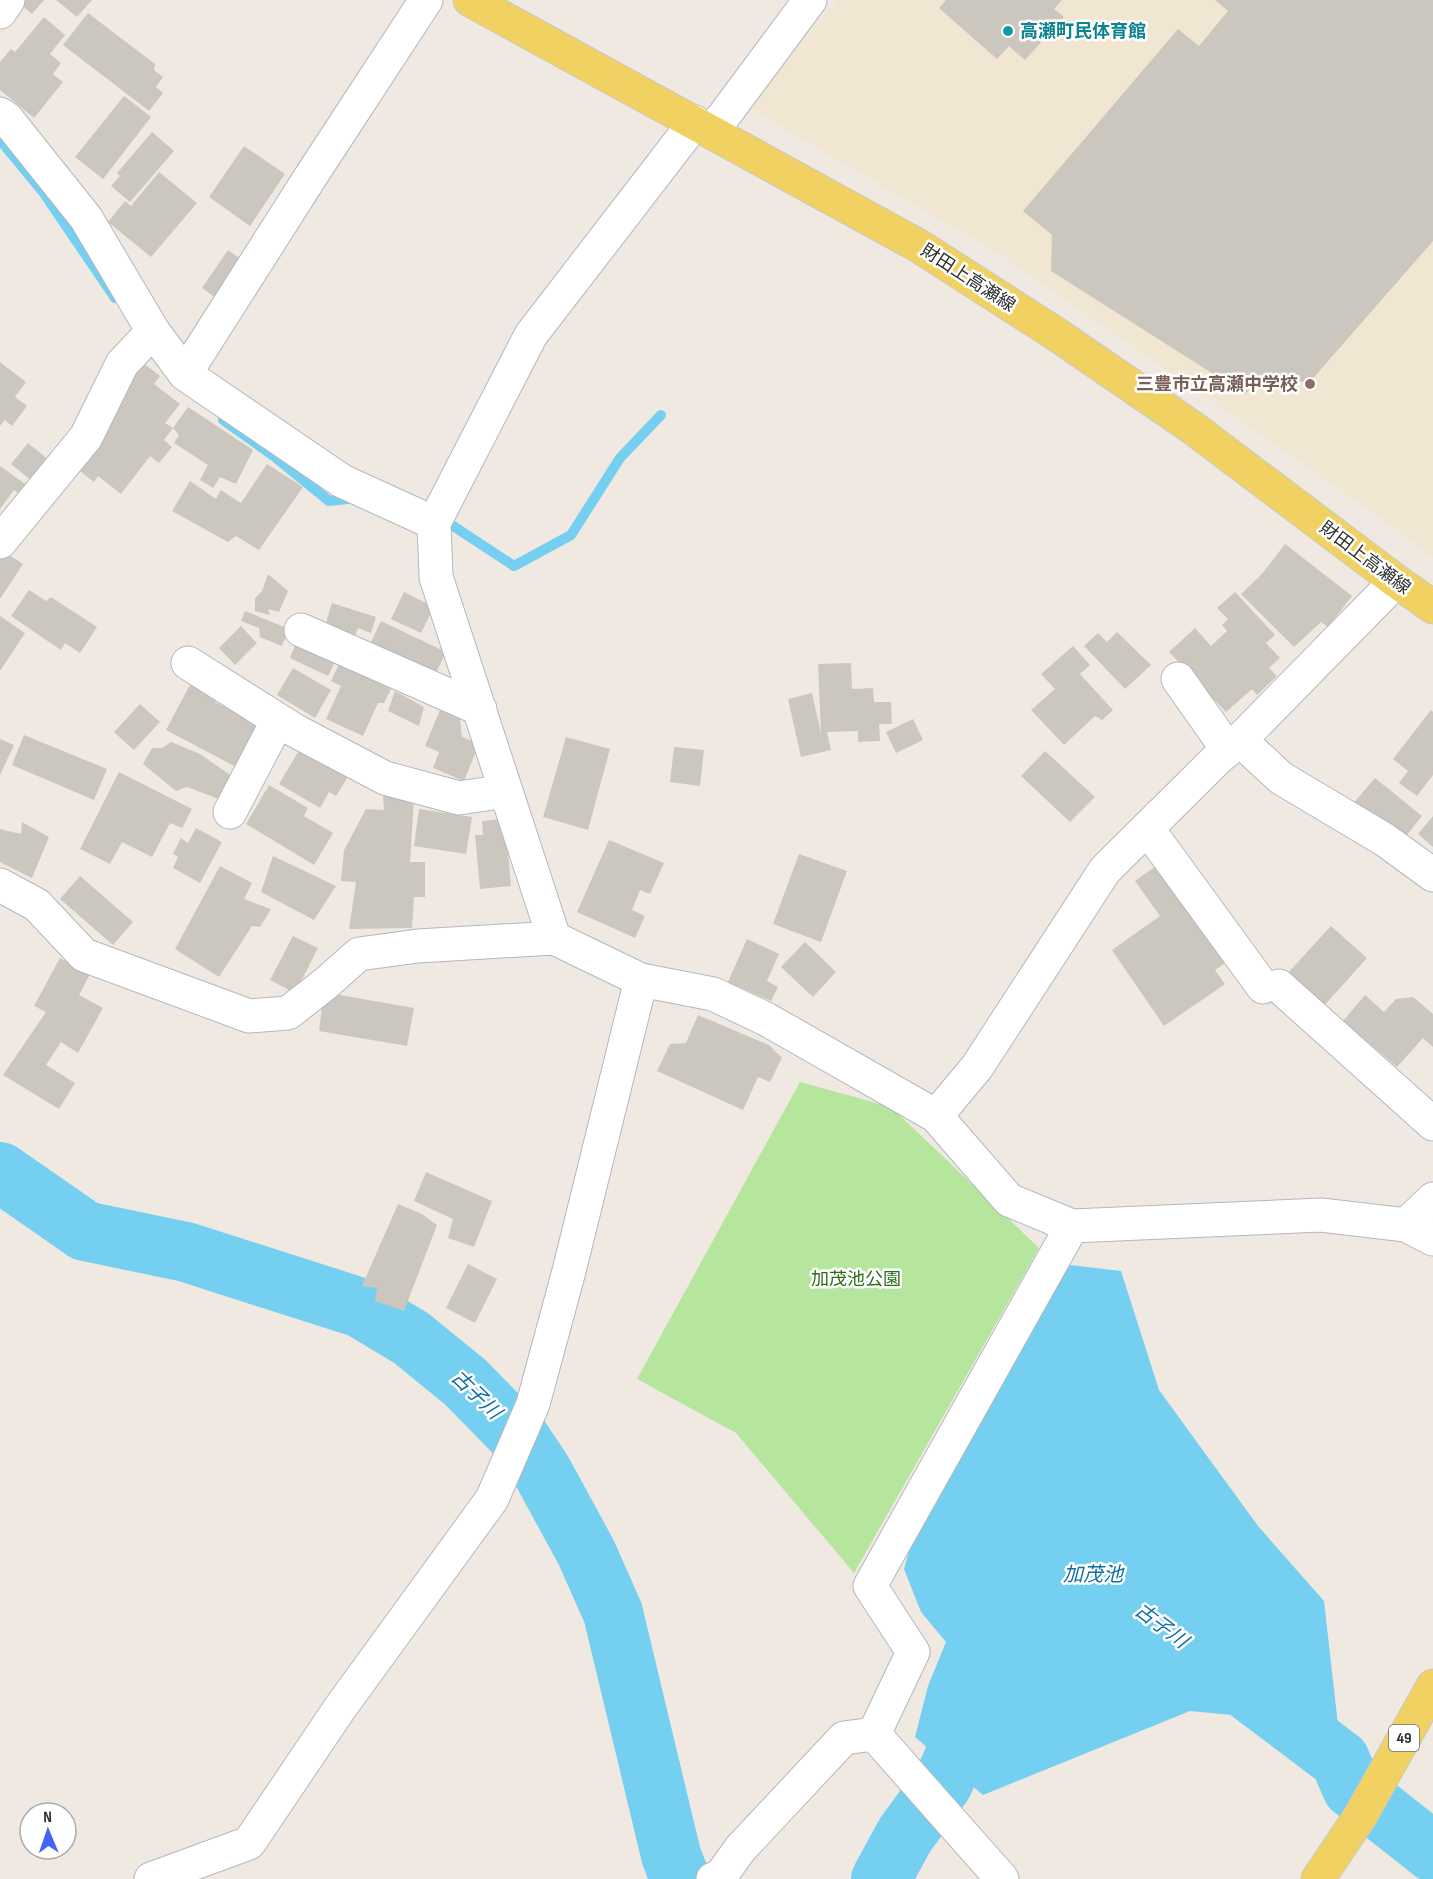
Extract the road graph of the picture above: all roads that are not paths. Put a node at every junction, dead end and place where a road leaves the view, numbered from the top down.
1 (8, 0) edge
2 (426, 0) edge
3 (470, 0) edge
4 (810, 0) edge
5 (0, 12) edge
6 (0, 114) edge
7 (703, 126) junction
8 (153, 331) junction
9 (185, 374) junction
10 (434, 523) junction
11 (0, 542) edge
12 (1396, 581) junction
13 (1433, 607) edge
14 (301, 630) dead end
15 (188, 663) dead end
16 (1178, 679) dead end
17 (480, 709) junction
18 (278, 720) junction
19 (1234, 745) junction
20 (506, 791) junction
21 (230, 812) dead end
22 (1147, 828) junction
23 (1433, 875) edge
24 (0, 885) edge
25 (554, 938) junction
26 (641, 980) junction
27 (936, 1116) junction
28 (1433, 1124) edge
29 (1433, 1199) edge
30 (1072, 1226) junction
31 (1420, 1232) edge
32 (1433, 1686) edge
33 (874, 1734) junction
34 (151, 1879) edge
35 (713, 1879) edge
36 (1002, 1879) edge
37 (1318, 1879) edge

1 - 5 street
2 - 9 street
3 - 7 main road, 財田上高瀬線
4 - 7 street
6 - 8 street
7 - 10 street
7 - 12 main road, 財田上高瀬線
8 - 9 street
8 - 11 street
9 - 10 street
10 - 17 street
12 - 13 main road, 財田上高瀬線
12 - 19 street
14 - 17 street
15 - 18 street
16 - 19 street
17 - 20 street
18 - 20 street
18 - 21 street
19 - 22 street
19 - 23 street
20 - 25 street
22 - 27 street
22 - 28 street
24 - 25 street
25 - 26 street
26 - 27 street
26 - 34 street
27 - 30 street
29 - 31 street
30 - 31 street
30 - 33 street
32 - 37 main road, 49
33 - 35 street
33 - 36 street

